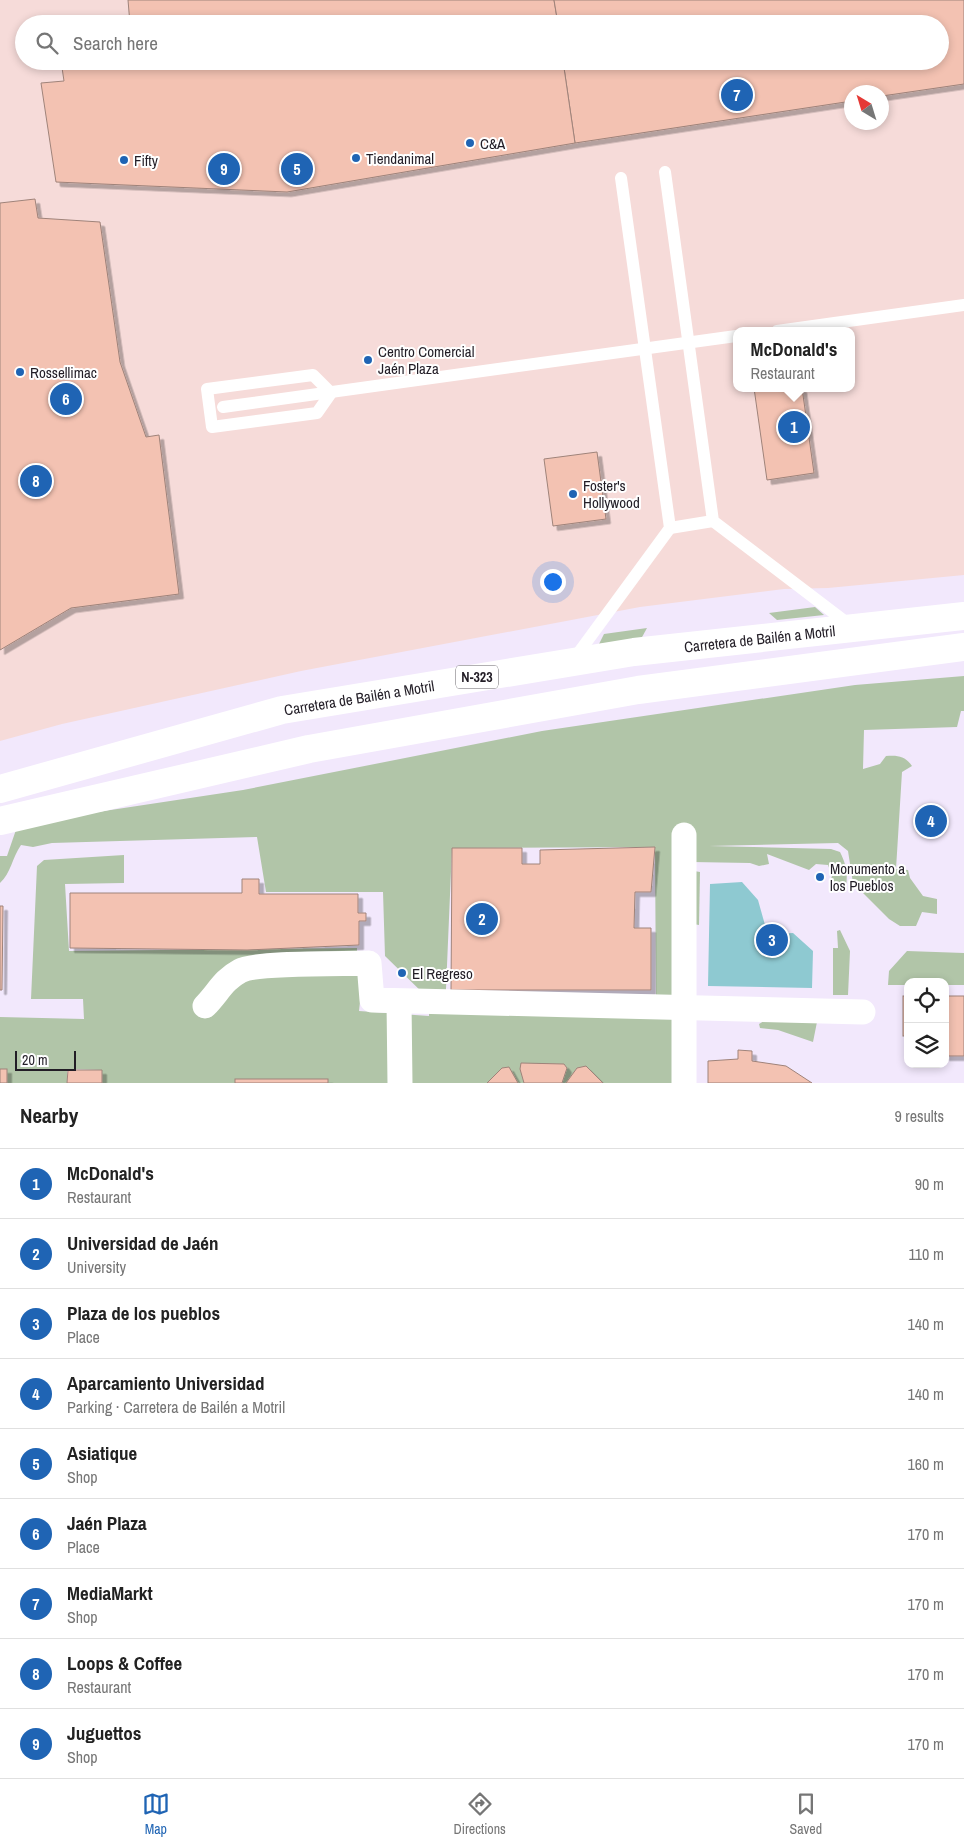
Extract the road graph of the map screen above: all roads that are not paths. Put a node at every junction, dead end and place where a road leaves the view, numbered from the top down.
1 (666, 172) dead end
2 (622, 178) dead end
3 (964, 304) edge
4 (805, 327) edge
5 (733, 336) edge
6 (689, 343) junction
7 (645, 349) junction
8 (331, 393) junction
9 (223, 407) dead end
10 (713, 521) junction
11 (670, 528) junction
12 (964, 616) edge
13 (855, 629) junction
14 (964, 647) edge
15 (573, 662) junction
16 (0, 789) edge
17 (0, 821) edge
18 (684, 835) dead end
19 (399, 1002) junction
20 (205, 1006) dead end
21 (685, 1008) junction
22 (863, 1012) dead end
23 (400, 1083) edge
24 (684, 1083) edge

1 - 6 lane
2 - 7 lane
3 - 4 lane
5 - 6 lane
6 - 7 lane
6 - 10 lane
7 - 8 lane
7 - 11 lane
8 - 8 lane
8 - 9 lane
10 - 11 lane
10 - 13 lane
11 - 15 lane
12 - 13 main road, Carretera de Bailén a Motril / N-323
13 - 15 main road, Carretera de Bailén a Motril / N-323
14 - 17 main road
15 - 16 main road, Carretera de Bailén a Motril / N-323
18 - 21 street
19 - 20 street
19 - 21 street
19 - 23 street
21 - 22 street
21 - 24 street

